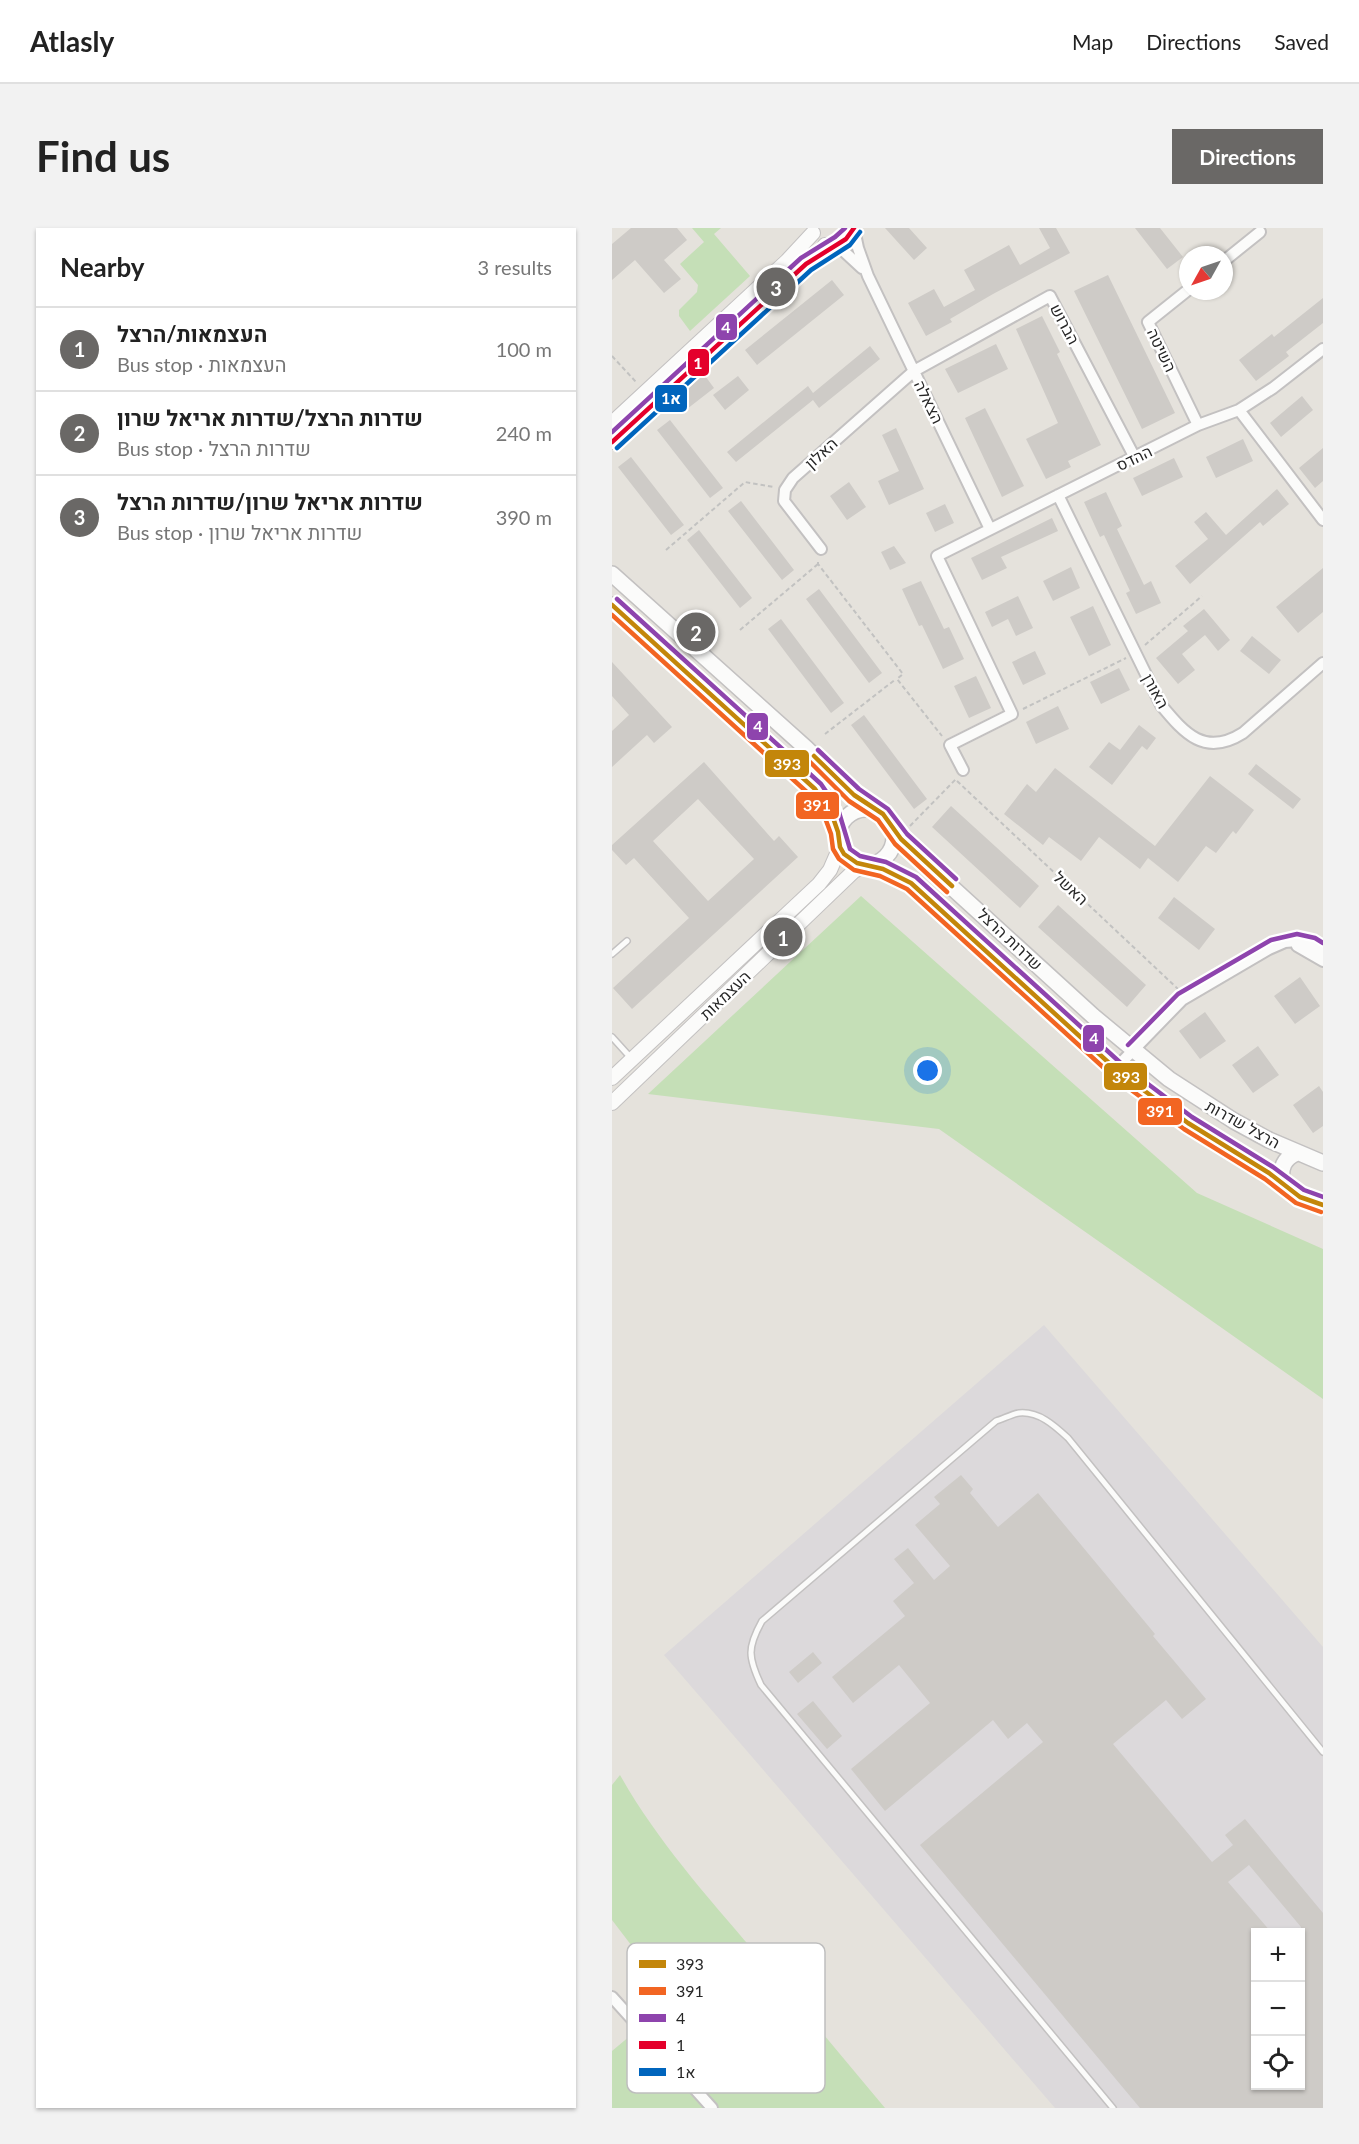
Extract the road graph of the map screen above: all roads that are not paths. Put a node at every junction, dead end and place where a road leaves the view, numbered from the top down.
1 (854, 229) edge
2 (813, 230) edge
3 (1260, 232) dead end
4 (835, 246) junction
5 (1233, 254) edge
6 (868, 276) junction
7 (1179, 297) edge
8 (1323, 349) edge
9 (914, 371) junction
10 (1239, 410) junction
11 (612, 423) edge
12 (1198, 425) junction
13 (612, 442) edge
14 (1135, 458) junction
15 (1058, 495) junction
16 (1323, 520) edge
17 (990, 529) junction
18 (821, 549) road end
19 (612, 564) edge
20 (612, 574) edge
21 (646, 604) junction
22 (612, 605) edge
23 (1323, 663) edge
24 (963, 770) road end
25 (878, 811) junction
26 (896, 831) junction
27 (839, 839) junction
28 (868, 865) junction
29 (627, 941) dead end
30 (1285, 942) junction
31 (1323, 952) edge
32 (612, 954) edge
33 (1323, 961) edge
34 (612, 1036) edge
35 (1133, 1050) junction
36 (632, 1059) junction
37 (1115, 1069) junction
38 (612, 1078) edge
39 (612, 1103) edge
40 (1297, 1153) junction
41 (1322, 1161) edge
42 (1289, 1189) junction
43 (1321, 1203) edge
44 (1323, 1752) edge
45 (612, 1997) edge
46 (627, 2014) edge
47 (698, 2093) edge
48 (712, 2108) edge
49 (1113, 2108) edge

1 - 4 street
1 - 6 street, הצאלה
2 - 4 street
2 - 11 street
3 - 5 street
4 - 6 street, הצאלה
4 - 13 street
6 - 9 street, הצאלה
7 - 12 street, השיטה
8 - 10 street, ההדס
9 - 14 street, הברוש
9 - 17 street, הצאלה
9 - 18 street, האלון
10 - 12 street, ההדס
10 - 16 street
12 - 14 street, ההדס
14 - 15 street, ההדס
15 - 17 street, ההדס
15 - 23 street, האורן
17 - 24 street, ההדס
19 - 21 main road
20 - 21 main road
21 - 25 main road
22 - 27 main road
25 - 26 main road
25 - 27 main road
26 - 28 main road
26 - 35 main road, שדרות הרצל
27 - 28 main road
27 - 36 street, העצמאות
28 - 37 main road, שדרות הרצל
28 - 39 street, העצמאות
29 - 32 lane
30 - 31 street
30 - 33 street
30 - 35 street
34 - 36 lane
35 - 37 street
35 - 40 main road, הרצל שדרות
36 - 38 street, העצמאות
37 - 42 main road, שדרות הרצל
40 - 41 main road, הרצל שדרות
40 - 42 main road
42 - 43 main road, שדרות הרצל
44 - 49 lane
45 - 46 street
47 - 48 street

